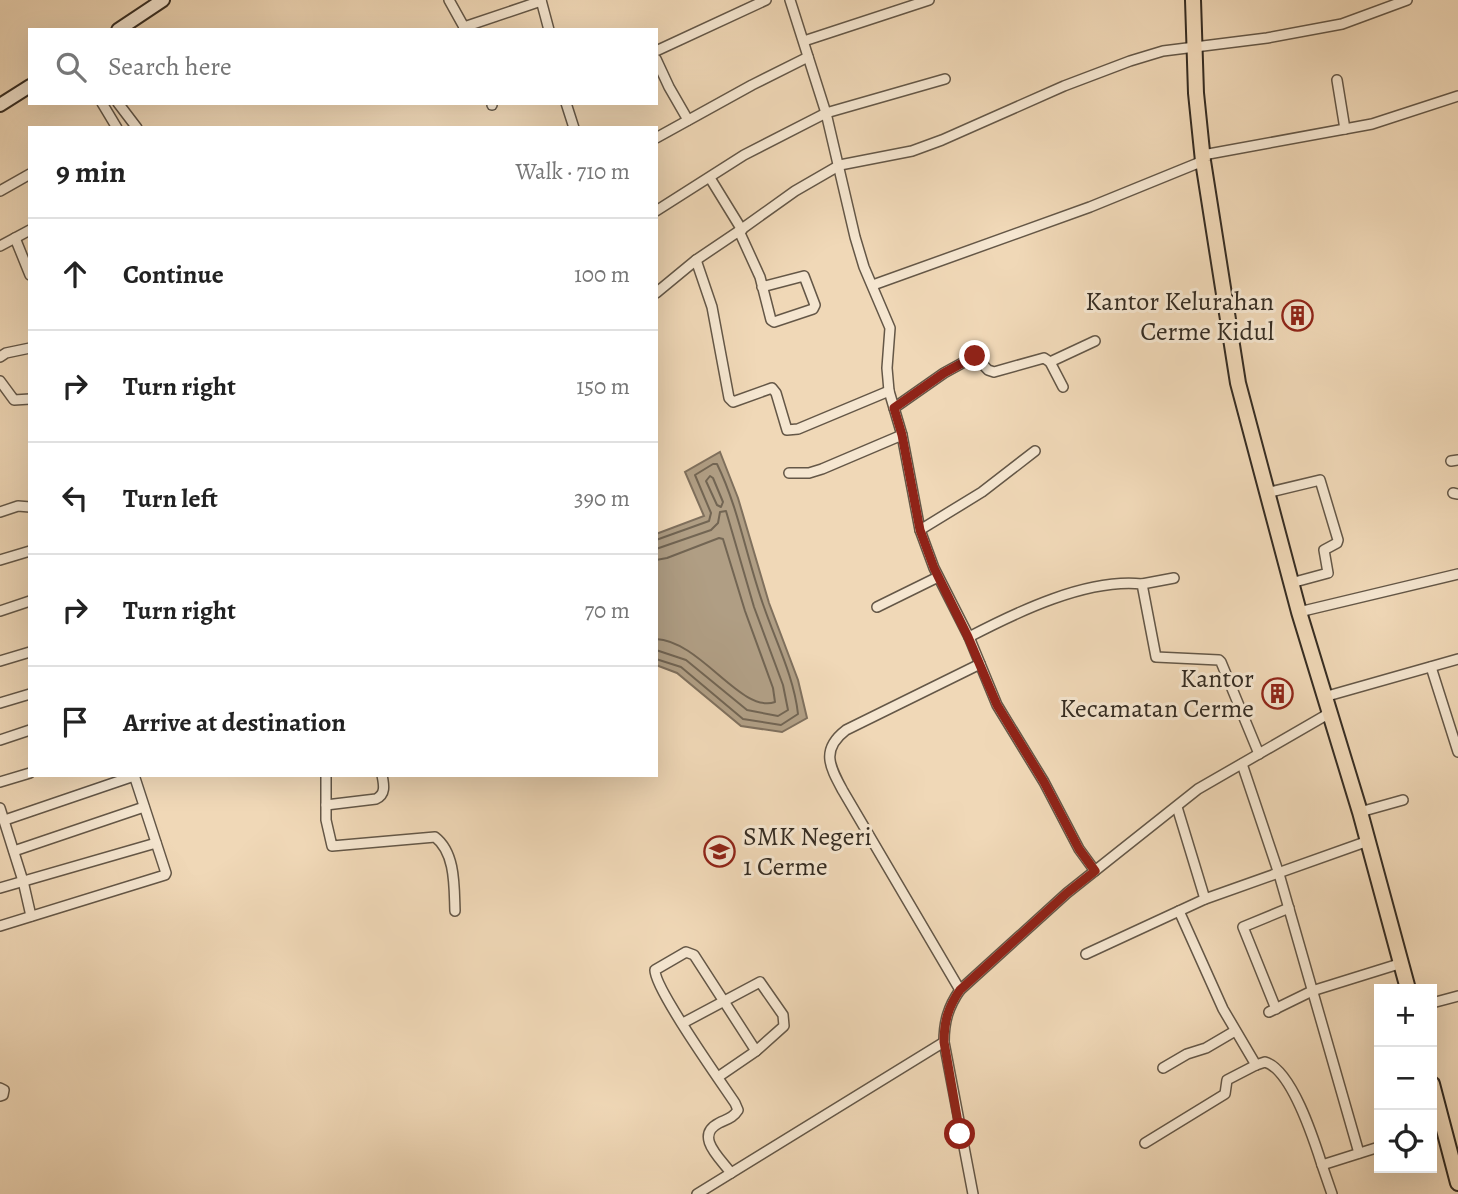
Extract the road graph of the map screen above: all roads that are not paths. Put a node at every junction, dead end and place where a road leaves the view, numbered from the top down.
1 (163, 0) edge
2 (449, 0) edge
3 (541, 0) edge
4 (765, 0) edge
5 (790, 0) edge
6 (929, 0) edge
7 (1193, 0) edge
8 (1407, 0) edge
9 (121, 28) edge
10 (465, 28) edge
11 (548, 28) edge
12 (804, 41) junction
13 (1193, 47) junction
14 (658, 50) edge
15 (808, 57) junction
16 (658, 64) edge
17 (945, 79) dead end
18 (1337, 80) dead end
19 (28, 87) edge
20 (1458, 96) edge
21 (0, 105) edge
22 (103, 105) edge
23 (120, 105) edge
24 (567, 105) edge
25 (826, 113) junction
26 (688, 120) junction
27 (116, 126) edge
28 (135, 126) edge
29 (573, 126) edge
30 (1345, 129) junction
31 (658, 137) edge
32 (1203, 158) junction
33 (840, 165) junction
34 (28, 175) edge
35 (710, 178) junction
36 (0, 191) edge
37 (658, 210) edge
38 (740, 230) junction
39 (28, 231) edge
40 (15, 238) junction
41 (0, 246) edge
42 (696, 260) junction
43 (28, 270) edge
44 (873, 285) junction
45 (762, 287) junction
46 (658, 291) edge
47 (1095, 341) dead end
48 (28, 348) edge
49 (0, 357) edge
50 (1050, 362) junction
51 (0, 381) edge
52 (1063, 387) dead end
53 (889, 391) junction
54 (28, 398) edge
55 (894, 408) junction
56 (902, 435) junction
57 (1035, 451) dead end
58 (789, 473) dead end
59 (1266, 493) junction
60 (28, 507) edge
61 (0, 512) edge
62 (920, 530) junction
63 (28, 552) edge
64 (0, 560) edge
65 (1458, 574) edge
66 (938, 577) junction
67 (1174, 578) dead end
68 (1291, 583) junction
69 (1142, 584) junction
70 (28, 602) edge
71 (877, 607) dead end
72 (0, 611) edge
73 (1299, 612) junction
74 (968, 637) junction
75 (28, 653) edge
76 (1458, 659) edge
77 (0, 661) edge
78 (980, 664) junction
79 (1431, 667) junction
80 (28, 695) edge
81 (1324, 697) junction
82 (0, 703) edge
83 (1328, 715) junction
84 (28, 731) edge
85 (0, 740) edge
86 (1458, 752) edge
87 (1259, 754) junction
88 (1242, 764) junction
89 (28, 774) edge
90 (131, 777) edge
91 (134, 777) edge
92 (326, 777) edge
93 (382, 777) edge
94 (0, 782) edge
95 (1403, 800) dead end
96 (326, 805) junction
97 (144, 807) junction
98 (1177, 807) junction
99 (0, 808) edge
100 (1360, 812) junction
101 (5, 820) junction
102 (10, 840) junction
103 (1368, 841) junction
104 (0, 843) edge
105 (156, 843) junction
106 (14, 850) junction
107 (1095, 871) junction
108 (1279, 874) junction
109 (23, 881) junction
110 (0, 888) edge
111 (1205, 900) junction
112 (1289, 908) junction
113 (455, 911) dead end
114 (1179, 911) junction
115 (31, 916) junction
116 (0, 926) edge
117 (1086, 954) dead end
118 (1402, 963) junction
119 (1407, 984) edge
120 (960, 990) junction
121 (1312, 991) junction
122 (1458, 996) edge
123 (722, 1002) junction
124 (1437, 1002) edge
125 (683, 1023) junction
126 (1235, 1031) junction
127 (944, 1042) junction
128 (756, 1051) junction
129 (1256, 1065) junction
130 (1163, 1069) dead end
131 (718, 1077) junction
132 (0, 1088) edge
133 (0, 1096) edge
134 (1437, 1133) edge
135 (1145, 1143) dead end
136 (1374, 1148) edge
137 (1359, 1153) junction
138 (1322, 1165) junction
139 (731, 1173) junction
140 (1458, 1183) edge
141 (697, 1194) edge
142 (974, 1194) edge
143 (1332, 1194) edge

1 - 9 main road
2 - 10 street
3 - 10 street
3 - 11 street
4 - 14 street
5 - 12 street
6 - 12 street
7 - 13 highway
8 - 13 street
12 - 15 street
13 - 32 highway
13 - 33 street
15 - 25 street
15 - 26 street
16 - 26 street
17 - 25 street
18 - 30 street
19 - 21 main road
20 - 30 street
22 - 27 street
23 - 28 street
24 - 29 street
25 - 33 street
25 - 35 street
26 - 31 street
30 - 32 street
32 - 44 street
32 - 59 highway
33 - 38 street
33 - 44 street
34 - 36 street
35 - 37 street
35 - 38 street
38 - 42 street
38 - 45 street
39 - 40 street
40 - 41 street
40 - 43 street
42 - 46 street
42 - 53 street
44 - 53 street
45 - 45 street
47 - 50 street
48 - 49 street
50 - 52 street
50 - 55 street
51 - 54 street
53 - 55 street
55 - 56 street
56 - 58 street
56 - 62 street
57 - 62 street
59 - 68 highway
59 - 68 street
60 - 61 street
62 - 66 street
63 - 64 street
65 - 73 street
66 - 71 street
66 - 74 street
67 - 69 street
68 - 73 highway
69 - 74 street
69 - 87 street
70 - 72 street
73 - 81 highway
74 - 78 street
75 - 77 street
76 - 79 street
78 - 107 street
78 - 120 street
79 - 81 street
79 - 86 street
80 - 82 street
81 - 83 highway
83 - 87 street
83 - 100 highway
84 - 85 street
87 - 88 street
88 - 98 street
88 - 108 street
89 - 94 street
90 - 101 street
91 - 97 street
92 - 96 street
93 - 96 street
95 - 100 street
96 - 113 street
97 - 105 street
97 - 106 street
98 - 107 street
98 - 111 street
99 - 101 street
100 - 103 highway
101 - 102 street
102 - 104 street
102 - 106 street
103 - 108 street
103 - 118 highway
105 - 109 street
105 - 115 street
106 - 109 street
107 - 120 street
108 - 111 street
108 - 112 street
109 - 110 street
109 - 115 street
111 - 114 street
112 - 121 street
112 - 121 street
114 - 117 street
114 - 126 street
115 - 116 street
118 - 119 highway
118 - 121 street
120 - 127 street
121 - 137 street
122 - 124 street
123 - 125 street
123 - 125 street
123 - 128 street
123 - 128 street
125 - 131 street
126 - 129 street
126 - 130 street
127 - 139 street
127 - 142 street
128 - 131 street
129 - 135 street
129 - 138 street
131 - 139 street
132 - 133 street
134 - 140 highway
136 - 137 street
137 - 138 street
138 - 143 street
139 - 141 street

